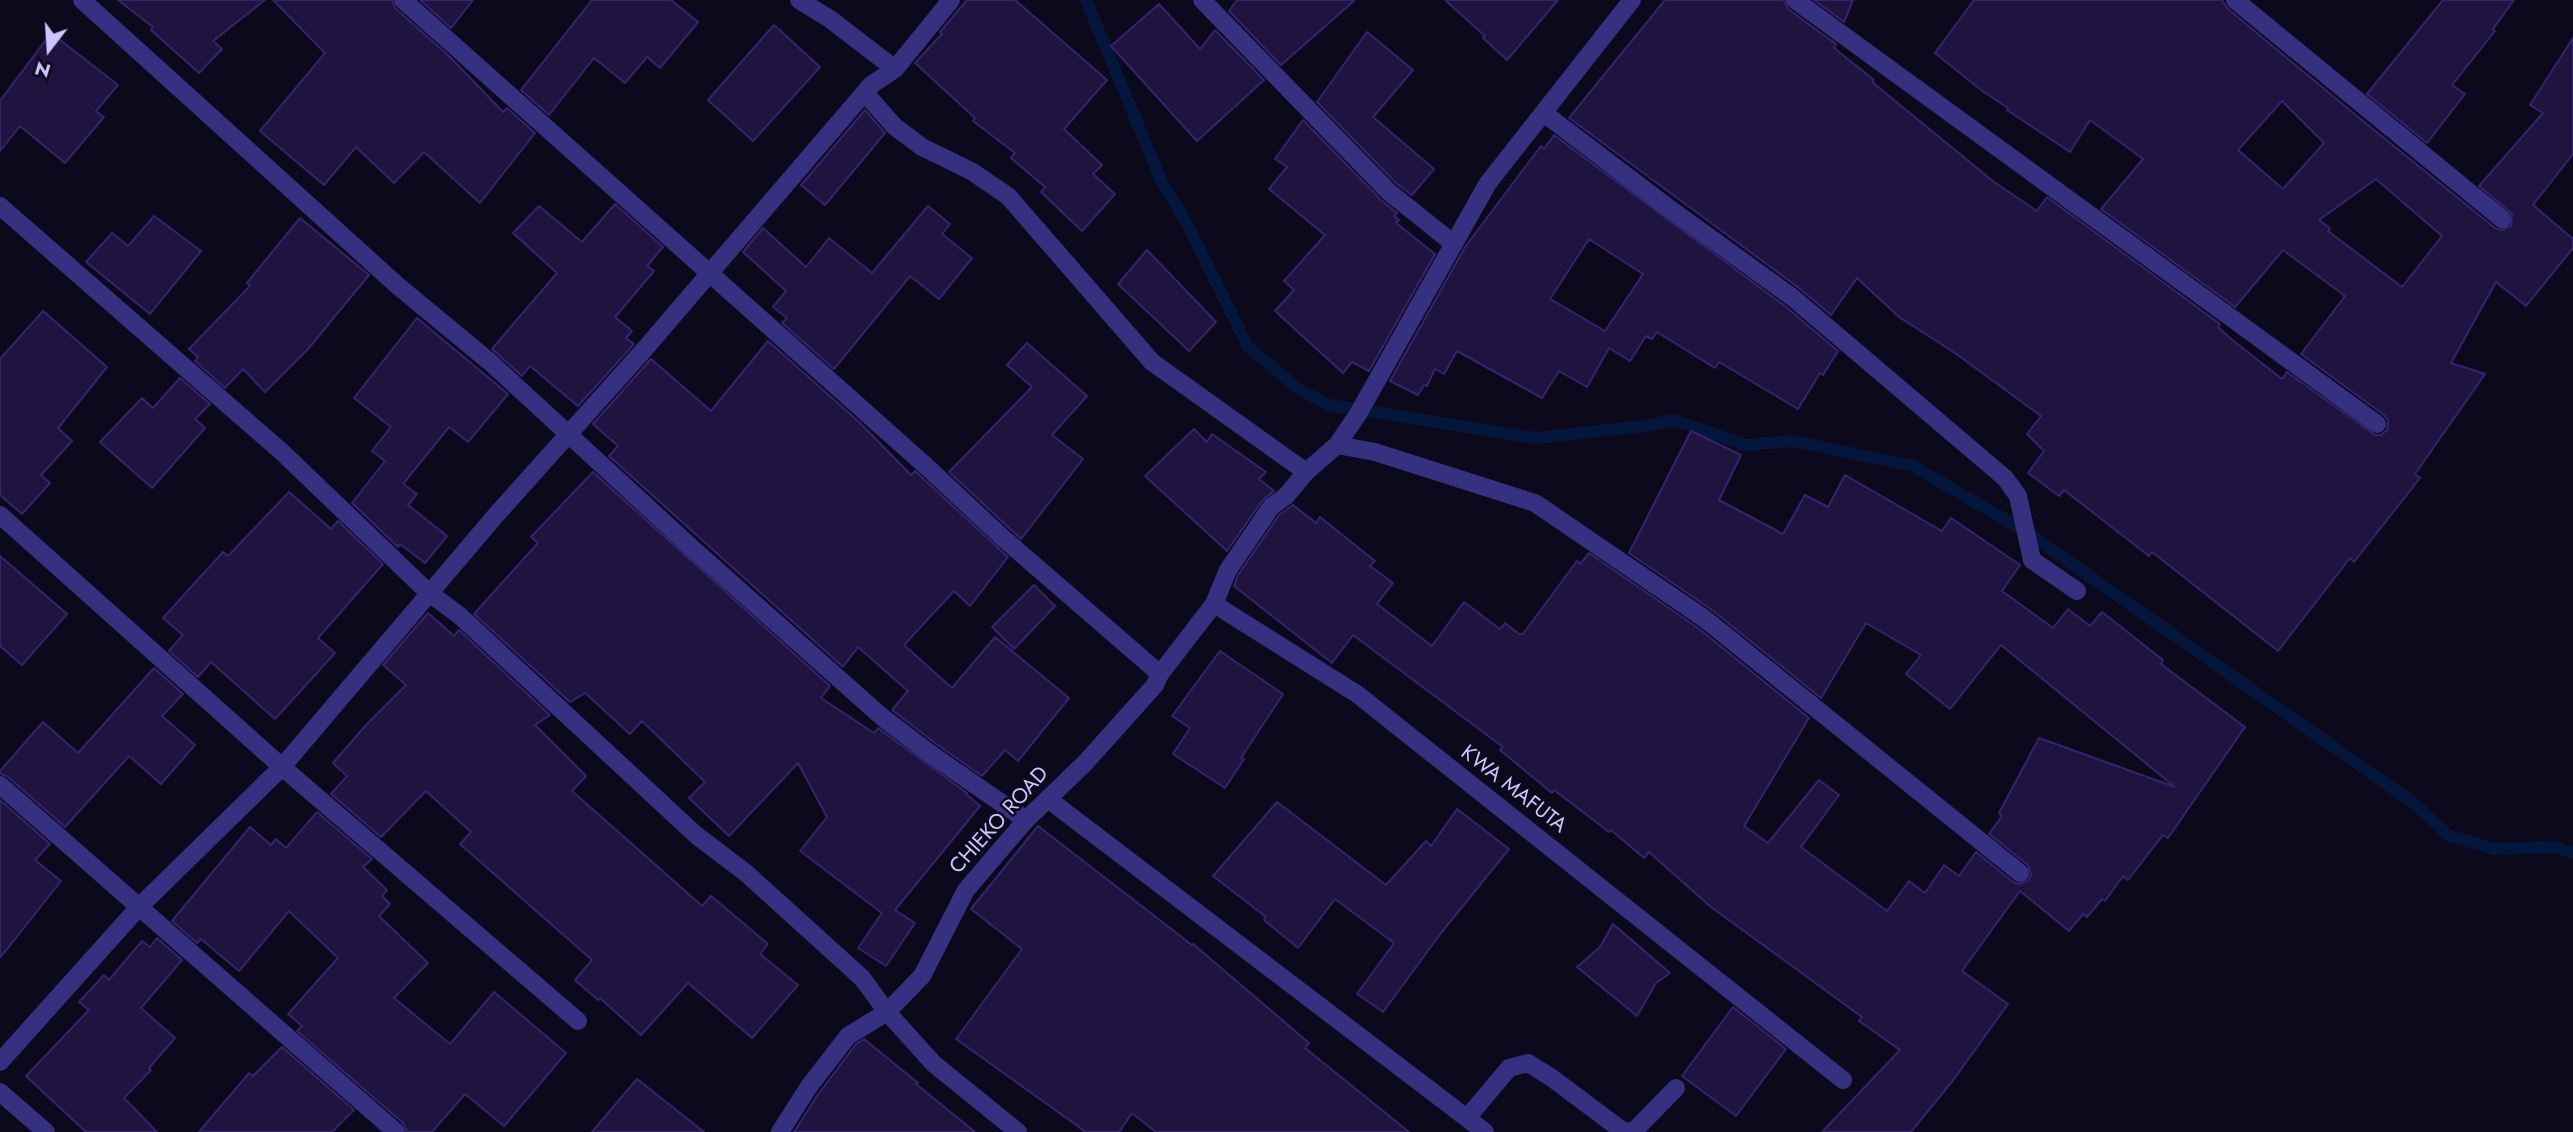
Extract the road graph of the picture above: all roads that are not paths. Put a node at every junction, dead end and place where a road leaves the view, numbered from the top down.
1 (82, 0) edge
2 (403, 0) edge
3 (799, 0) edge
4 (951, 0) edge
5 (1202, 0) edge
6 (1632, 0) edge
7 (1795, 0) edge
8 (2235, 0) edge
9 (895, 69) junction
10 (865, 93) junction
11 (1545, 114) junction
12 (0, 206) edge
13 (2502, 219) dead end
14 (1454, 244) junction
15 (709, 274) junction
16 (2377, 424) dead end
17 (569, 436) junction
18 (1337, 445) junction
19 (1306, 472) junction
20 (0, 515) edge
21 (2077, 592) dead end
22 (429, 593) junction
23 (1214, 604) junction
24 (1160, 674) junction
25 (282, 767) junction
26 (0, 785) edge
27 (1048, 799) junction
28 (1026, 820) junction
29 (2020, 873) dead end
30 (139, 906) junction
31 (887, 1012) junction
32 (578, 1021) dead end
33 (0, 1062) edge
34 (1843, 1080) dead end
35 (1676, 1088) dead end
36 (0, 1092) edge
37 (1467, 1118) junction
38 (46, 1132) edge
39 (397, 1132) edge
40 (780, 1132) edge
41 (1018, 1132) edge
42 (1485, 1132) edge
43 (1625, 1132) edge

1 - 17 street
2 - 15 street
3 - 9 street
4 - 9 street
5 - 14 street
6 - 11 street
7 - 16 street
8 - 13 street
9 - 10 street
10 - 15 street
10 - 19 street
11 - 14 street
11 - 21 street
12 - 22 street
14 - 18 street
15 - 17 street
15 - 24 street
17 - 22 street
17 - 28 street
18 - 19 street
18 - 29 street
19 - 23 street
20 - 25 street
22 - 25 street
22 - 31 street
23 - 24 street
23 - 34 street, KWA MAFUTA
24 - 27 street, CHIEKO ROAD
25 - 30 street
25 - 32 street
26 - 30 street
27 - 28 street, CHIEKO ROAD
27 - 37 street
28 - 31 street, CHIEKO ROAD
30 - 33 street
30 - 39 street
31 - 40 street, CHIEKO ROAD
31 - 41 street
35 - 43 street
36 - 38 street
37 - 42 street
37 - 43 street

